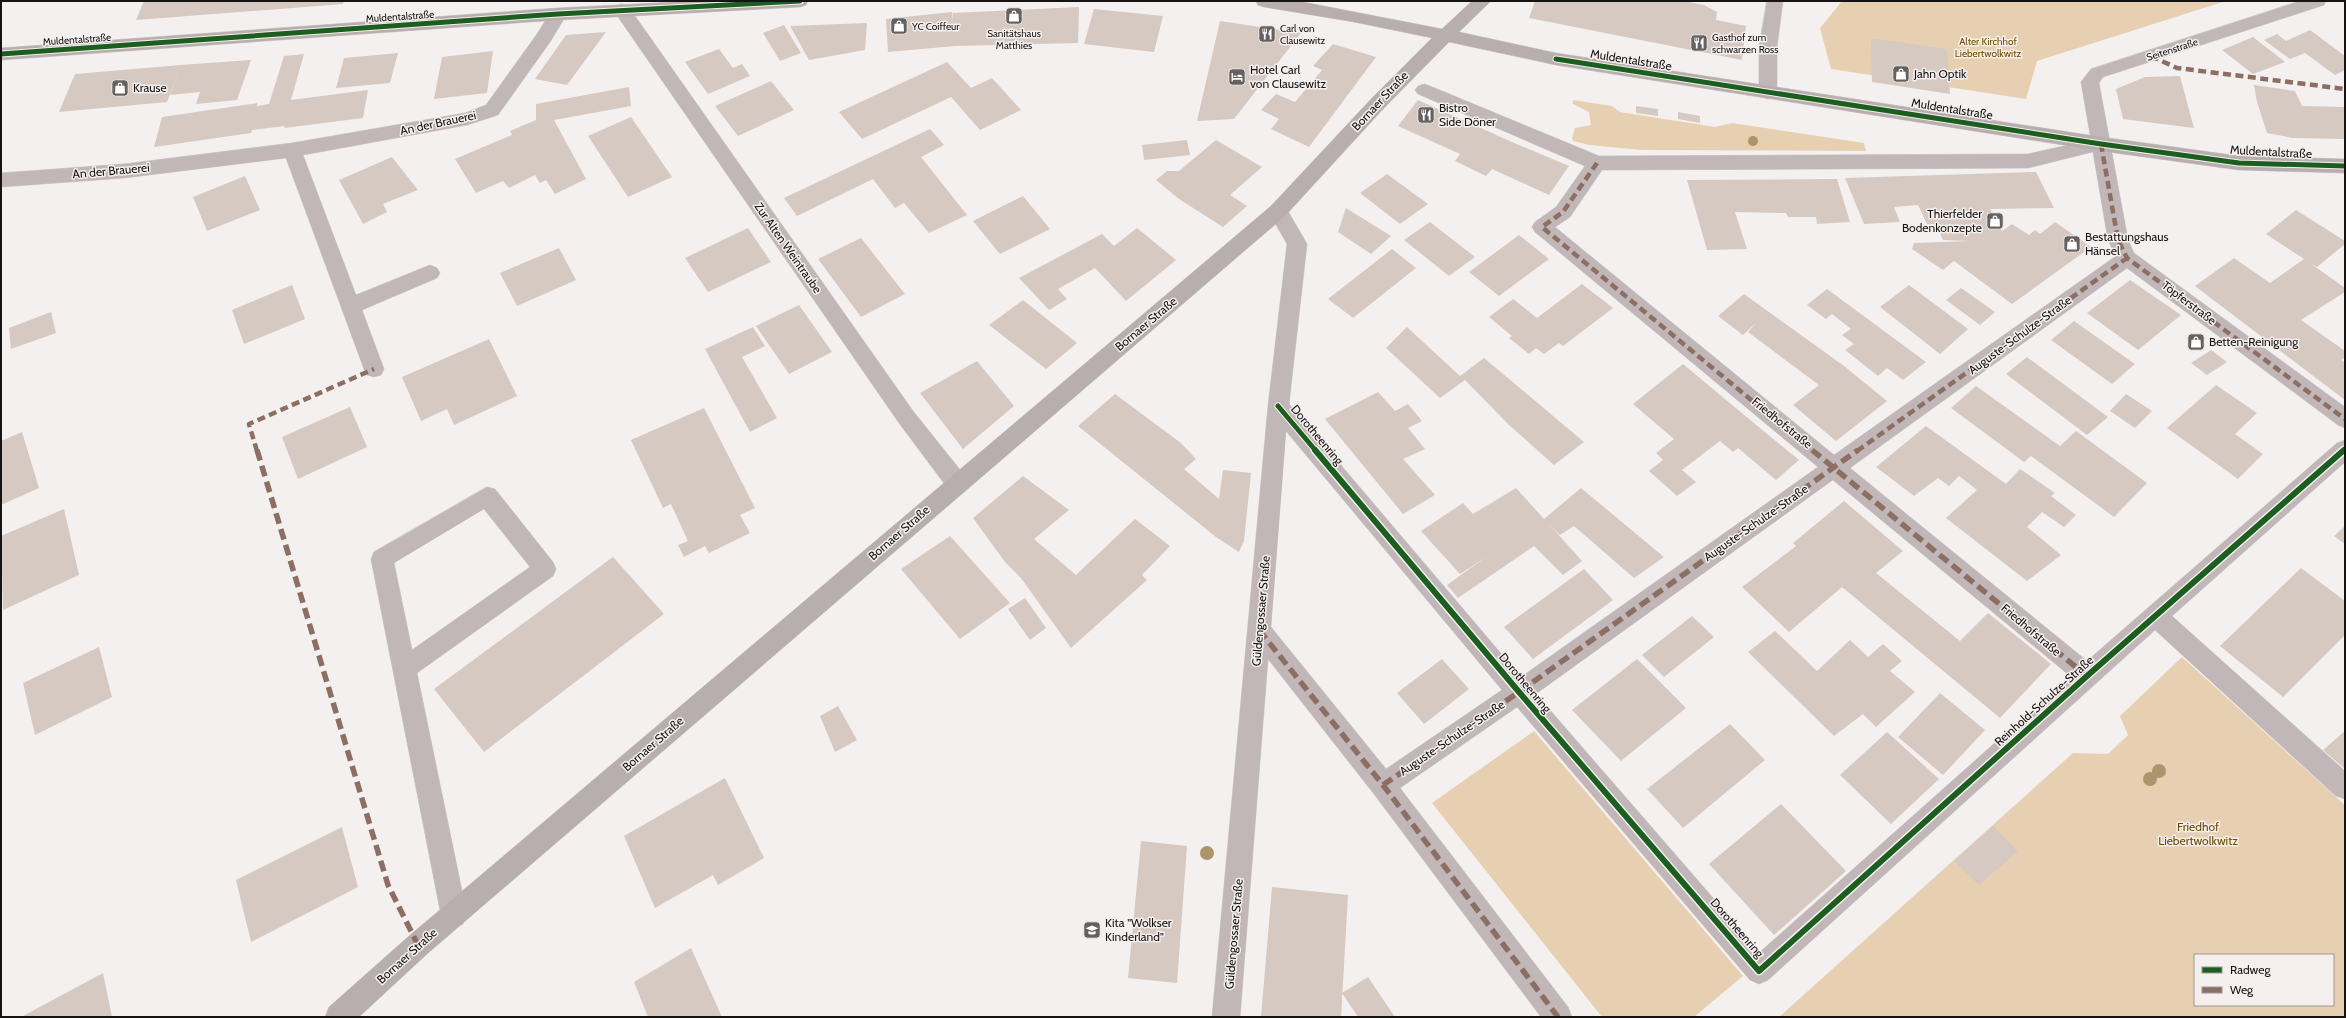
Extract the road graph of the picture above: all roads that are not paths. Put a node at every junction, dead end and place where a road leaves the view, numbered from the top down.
1 (800, 1) edge
2 (1264, 1) edge
3 (1483, 1) edge
4 (1775, 1) edge
5 (2318, 1) edge
6 (622, 10) junction
7 (558, 14) junction
8 (1444, 35) junction
9 (1, 54) edge
10 (1424, 90) dead end
11 (1768, 93) junction
12 (2101, 144) junction
13 (292, 150) junction
14 (1597, 163) junction
15 (2345, 166) edge
16 (1, 180) edge
17 (1278, 211) junction
18 (2127, 258) junction
19 (430, 273) dead end
20 (350, 306) junction
21 (374, 369) dead end
22 (1278, 406) junction
23 (2345, 419) edge
24 (2345, 449) edge
25 (1835, 467) junction
26 (958, 483) junction
27 (2156, 616) junction
28 (1259, 630) junction
29 (404, 670) junction
30 (2087, 676) junction
31 (1518, 692) junction
32 (1382, 785) junction
33 (2345, 788) edge
34 (454, 915) junction
35 (1759, 971) joint
36 (339, 1017) edge
37 (1226, 1017) edge
38 (1558, 1017) edge

1 - 6 main road, Muldentalstraße
2 - 8 main road, Muldentalstraße
3 - 8 main road, Bornaer Straße
4 - 11 street
5 - 12 street, Seitenstraße
6 - 7 main road, Muldentalstraße
6 - 26 street, Zur Alten Weintraube
7 - 9 main road, Muldentalstraße
7 - 13 street, An der Brauerei
8 - 11 main road, Muldentalstraße
8 - 17 main road, Bornaer Straße
10 - 14 street
11 - 12 main road, Muldentalstraße
12 - 14 street
12 - 15 main road, Muldentalstraße
12 - 18 street, Töpferstraße
13 - 16 street, An der Brauerei
13 - 20 street
14 - 25 street, Friedhofstraße
17 - 22 street, Güldengossaer Straße
17 - 26 main road, Bornaer Straße
18 - 23 street, Töpferstraße
18 - 25 street, Auguste-Schulze-Straße
19 - 20 street
20 - 21 street
22 - 28 street, Güldengossaer Straße
22 - 31 street, Dorotheenring
24 - 27 street, Reinhold-Schulze-Straße
25 - 30 street, Friedhofstraße
25 - 31 street, Auguste-Schulze-Straße
26 - 34 main road, Bornaer Straße
27 - 30 street, Reinhold-Schulze-Straße
27 - 33 street
28 - 32 street
28 - 37 street, Güldengossaer Straße
29 - 29 street
29 - 34 street
30 - 35 street, Reinhold-Schulze-Straße
31 - 32 street, Auguste-Schulze-Straße
31 - 35 street, Dorotheenring
32 - 38 street
34 - 36 main road, Bornaer Straße

